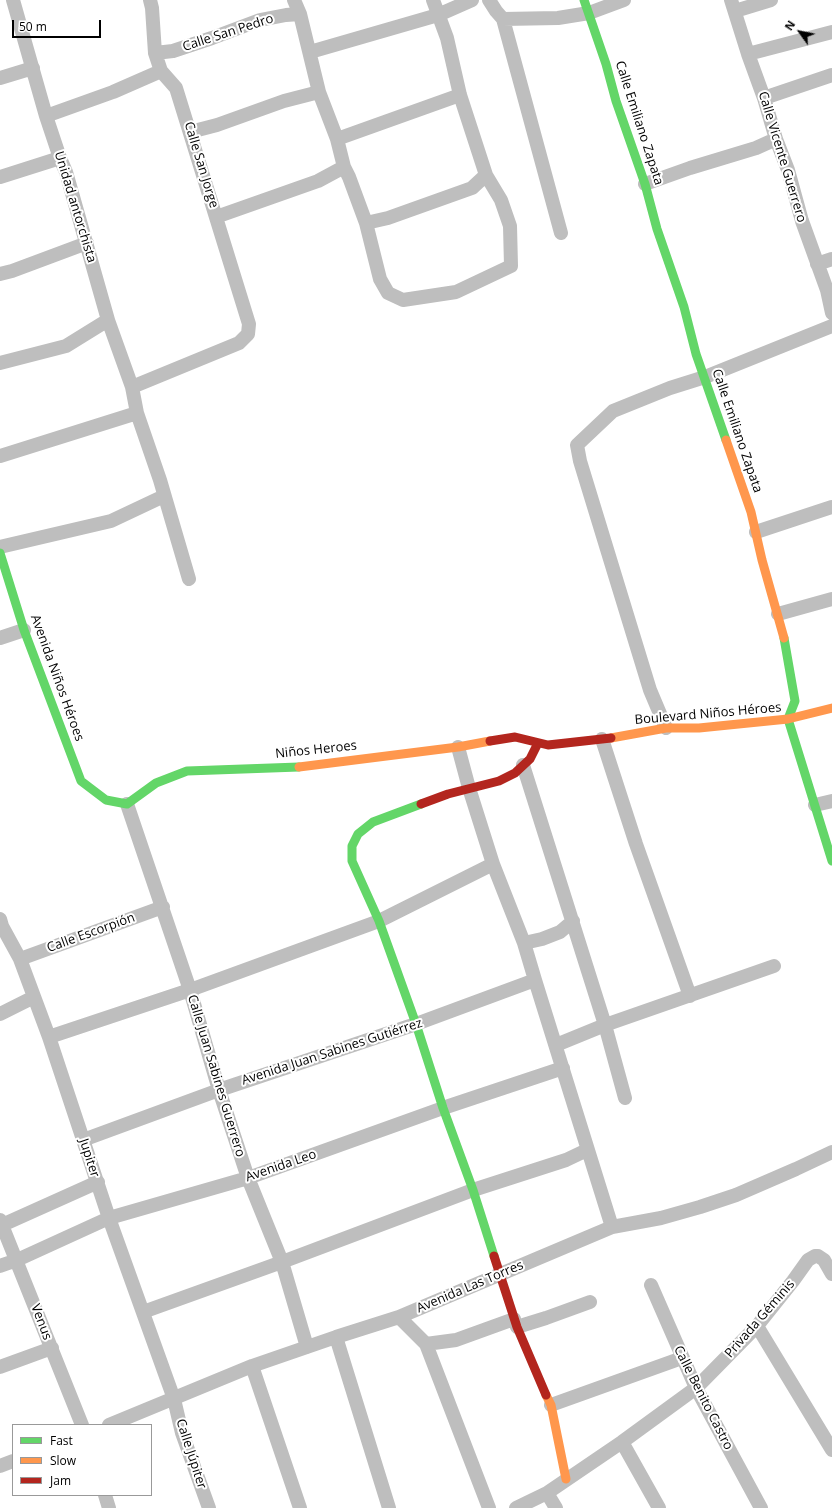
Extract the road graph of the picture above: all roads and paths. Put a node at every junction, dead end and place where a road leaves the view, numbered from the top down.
1 (13, 0) edge
2 (150, 0) edge
3 (294, 0) edge
4 (433, 0) edge
5 (472, 0) edge
6 (489, 0) edge
7 (624, 0) edge
8 (771, 0) edge
9 (586, 6) edge
10 (733, 6) edge
11 (300, 14) junction
12 (438, 15) junction
13 (503, 19) junction
14 (832, 32) edge
15 (310, 52) junction
16 (155, 53) junction
17 (748, 54) junction
18 (32, 68) junction
19 (161, 71) junction
20 (832, 75) edge
21 (0, 78) edge
22 (319, 92) junction
23 (460, 95) junction
24 (764, 98) junction
25 (46, 116) junction
26 (190, 132) junction
27 (337, 139) junction
28 (776, 139) junction
29 (60, 158) junction
30 (344, 167) junction
31 (486, 175) junction
32 (0, 177) edge
33 (645, 184) junction
34 (216, 216) junction
35 (366, 223) junction
36 (561, 233) dead end
37 (87, 243) junction
38 (832, 259) edge
39 (817, 264) junction
40 (0, 274) edge
41 (832, 314) edge
42 (108, 320) junction
43 (832, 326) edge
44 (0, 364) edge
45 (705, 377) junction
46 (132, 387) junction
47 (137, 413) junction
48 (0, 456) edge
49 (164, 496) junction
50 (832, 507) edge
51 (756, 532) junction
52 (0, 547) edge
53 (0, 553) edge
54 (189, 579) dead end
55 (832, 599) edge
56 (778, 614) junction
57 (24, 630) junction
58 (0, 638) edge
59 (832, 708) edge
60 (788, 719) junction
61 (666, 728) junction
62 (602, 739) junction
63 (538, 743) junction
64 (458, 747) junction
65 (523, 765) junction
66 (469, 788) junction
67 (832, 802) edge
68 (127, 804) junction
69 (815, 805) junction
70 (832, 861) edge
71 (493, 864) junction
72 (163, 907) junction
73 (0, 919) edge
74 (379, 921) junction
75 (572, 921) junction
76 (524, 944) junction
77 (20, 959) junction
78 (774, 966) dead end
79 (535, 980) junction
80 (190, 990) junction
81 (690, 996) junction
82 (34, 997) junction
83 (0, 1014) edge
84 (416, 1024) junction
85 (605, 1025) junction
86 (49, 1037) junction
87 (556, 1045) junction
88 (563, 1068) junction
89 (218, 1090) junction
90 (625, 1098) dead end
91 (443, 1108) junction
92 (83, 1140) junction
93 (587, 1150) junction
94 (832, 1152) edge
95 (248, 1178) junction
96 (98, 1182) junction
97 (473, 1190) junction
98 (109, 1218) junction
99 (1, 1222) edge
100 (612, 1227) junction
101 (17, 1260) junction
102 (282, 1262) junction
103 (0, 1266) edge
104 (500, 1274) junction
105 (832, 1274) edge
106 (651, 1286) dead end
107 (590, 1302) dead end
108 (143, 1312) junction
109 (399, 1317) junction
110 (515, 1323) junction
111 (757, 1326) junction
112 (336, 1337) junction
113 (426, 1344) junction
114 (307, 1347) junction
115 (52, 1348) junction
116 (682, 1358) junction
117 (252, 1366) junction
118 (0, 1367) edge
119 (696, 1388) junction
120 (174, 1399) junction
121 (552, 1405) junction
122 (82, 1424) edge
123 (112, 1424) edge
124 (622, 1442) junction
125 (832, 1450) edge
126 (12, 1462) edge
127 (0, 1466) edge
128 (566, 1479) junction
129 (547, 1493) junction
130 (105, 1496) edge
131 (110, 1508) edge
132 (209, 1508) edge
133 (300, 1508) edge
134 (389, 1508) edge
135 (489, 1508) edge
136 (516, 1508) edge
137 (556, 1508) edge
138 (659, 1508) edge
139 (761, 1508) edge

1 - 18 street, Unidad antorchista
2 - 16 street, Calle San Jorge
3 - 11 street
4 - 12 street
5 - 12 street
6 - 13 street
7 - 9 street
8 - 10 street
9 - 13 street
9 - 33 street, Calle Emiliano Zapata
10 - 17 street, Calle Vicente Guerrero
11 - 15 street
11 - 16 street, Calle San Pedro
12 - 15 street
12 - 23 street
13 - 36 street
14 - 17 street
15 - 22 street
16 - 19 street, Calle San Jorge
17 - 24 street, Calle Vicente Guerrero
18 - 21 street
18 - 25 street, Unidad antorchista
19 - 25 street
19 - 26 street, Calle San Jorge
20 - 24 street
22 - 26 street
22 - 27 street
23 - 27 street
23 - 31 street
24 - 28 street, Calle Vicente Guerrero
25 - 29 street, Unidad antorchista
26 - 34 street, Calle San Jorge
27 - 30 street
28 - 33 street
28 - 39 street, Calle Vicente Guerrero
29 - 32 street
29 - 37 street, Unidad antorchista
30 - 34 street
30 - 35 street
31 - 35 street
31 - 35 street
33 - 45 street, Calle Emiliano Zapata
34 - 46 street, Calle San Jorge
37 - 40 street
37 - 42 street, Unidad antorchista
38 - 39 street
39 - 41 street, Calle Vicente Guerrero
42 - 44 street
42 - 46 street, Unidad antorchista
43 - 45 street
45 - 51 street, Calle Emiliano Zapata
45 - 61 street
46 - 47 street, Unidad antorchista
47 - 48 street
47 - 49 street, Unidad antorchista
49 - 52 street
49 - 54 street, Unidad antorchista
50 - 51 street
51 - 56 street, Calle Emiliano Zapata
53 - 57 street, Avenida Niños Héroes
55 - 56 street
56 - 60 street, Calle Emiliano Zapata
57 - 58 street
57 - 68 street, Avenida Niños Héroes
59 - 60 street, Boulevard Niños Héroes
60 - 61 street, Boulevard Niños Héroes
60 - 69 street
61 - 62 street, Boulevard Niños Héroes
62 - 63 street, Boulevard Niños Héroes
62 - 81 street
63 - 64 street, Niños Heroes
63 - 65 street
64 - 66 street
64 - 68 street, Niños Heroes
65 - 66 street
65 - 75 street
66 - 71 street
66 - 74 street
67 - 69 street
68 - 72 street, Calle Juan Sabines Guerrero
69 - 70 street
71 - 74 street
71 - 76 street
72 - 77 street, Calle Escorpión
72 - 80 street, Calle Juan Sabines Guerrero
73 - 77 street, Jupiter
74 - 80 street
74 - 84 street
75 - 76 street
75 - 85 street
76 - 79 street
77 - 82 street, Jupiter
78 - 81 street
79 - 84 street, Avenida Juan Sabines Gutiérrez
79 - 87 street
80 - 86 street
80 - 89 street, Calle Juan Sabines Guerrero
81 - 85 street
82 - 83 street
82 - 86 street, Jupiter
84 - 89 street, Avenida Juan Sabines Gutiérrez
84 - 91 street
85 - 87 street
85 - 90 street
86 - 92 street, Jupiter
87 - 88 street
88 - 91 street, Avenida Leo
88 - 93 street
89 - 92 street, Avenida Juan Sabines Gutiérrez
89 - 95 street, Calle Juan Sabines Guerrero
91 - 95 street, Avenida Leo
91 - 97 street
92 - 96 street, Jupiter
93 - 97 street
93 - 100 street
94 - 100 street, Avenida Las Torres
95 - 98 street, Avenida Leo
95 - 102 street, Calle Juan Sabines Guerrero
96 - 98 street, Jupiter
96 - 99 street
97 - 102 street
97 - 104 street
98 - 101 street, Avenida Leo
98 - 108 street, Jupiter
99 - 101 street, Venus
100 - 104 street, Avenida Las Torres
101 - 103 street, Avenida Leo
101 - 115 street, Venus
102 - 108 street
102 - 114 street, Calle Juan Sabines Guerrero
104 - 109 street, Avenida Las Torres
104 - 110 street
105 - 111 street, Privada Géminis
106 - 116 street, Calle Benito Castro
107 - 110 street
108 - 120 street, Jupiter
109 - 112 street, Avenida Las Torres
109 - 113 street
110 - 113 street
110 - 121 street
111 - 119 street, Privada Géminis
111 - 125 street
112 - 114 street, Avenida Las Torres
112 - 134 street
113 - 135 street
114 - 117 street, Avenida Las Torres
115 - 118 street
115 - 122 street, Venus
116 - 119 street, Calle Benito Castro
116 - 121 street
117 - 120 street, Avenida Las Torres
117 - 133 street
119 - 124 street, Privada Géminis
119 - 139 street, Calle Benito Castro
120 - 123 street, Avenida Las Torres
120 - 132 street, Calle Júpiter
121 - 128 street
124 - 128 street, Privada Géminis
124 - 138 street
126 - 127 street
128 - 129 street, Privada Géminis
129 - 136 street, Privada Géminis
129 - 137 street
130 - 131 street

